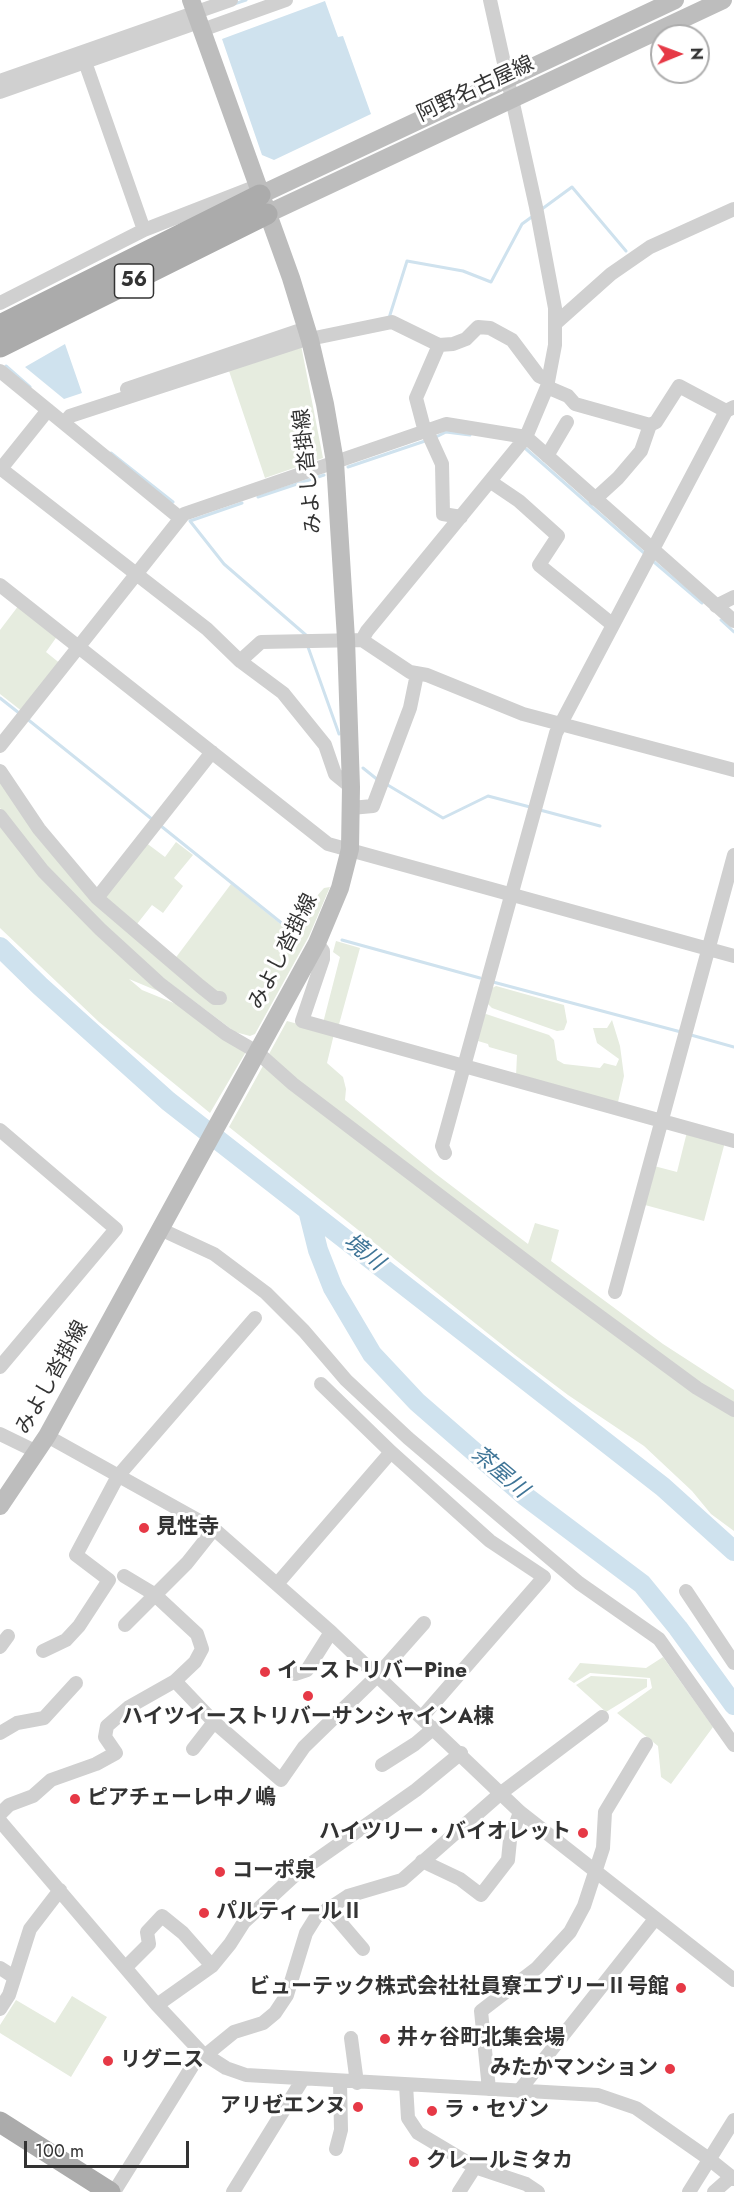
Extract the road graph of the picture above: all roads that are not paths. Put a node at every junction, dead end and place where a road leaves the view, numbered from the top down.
1 (231, 0) edge
2 (286, 0) edge
3 (490, 0) edge
4 (675, 0) edge
5 (723, 0) edge
6 (197, 16) edge
7 (85, 62) junction
8 (507, 78) junction
9 (0, 81) edge
10 (0, 92) edge
11 (512, 99) junction
12 (262, 198) junction
13 (734, 209) edge
14 (144, 230) junction
15 (0, 303) edge
16 (556, 323) junction
17 (0, 325) edge
18 (309, 334) junction
19 (439, 345) junction
20 (0, 347) edge
21 (0, 371) edge
22 (547, 383) junction
23 (730, 409) edge
24 (56, 417) junction
25 (567, 422) dead end
26 (650, 425) junction
27 (426, 431) junction
28 (526, 437) junction
29 (547, 456) junction
30 (335, 462) junction
31 (0, 469) edge
32 (491, 482) junction
33 (595, 499) junction
34 (461, 517) junction
35 (180, 518) junction
36 (653, 550) junction
37 (136, 576) junction
38 (0, 585) edge
39 (734, 597) edge
40 (727, 612) edge
41 (613, 625) junction
42 (354, 640) junction
43 (78, 647) junction
44 (240, 661) junction
45 (417, 674) junction
46 (560, 723) junction
47 (0, 746) edge
48 (212, 752) junction
49 (734, 770) edge
50 (0, 771) edge
51 (351, 787) junction
52 (351, 808) junction
53 (0, 816) edge
54 (350, 849) junction
55 (734, 855) edge
56 (511, 895) junction
57 (97, 898) junction
58 (317, 943) junction
59 (708, 949) junction
60 (734, 956) edge
61 (220, 998) dead end
62 (257, 1052) junction
63 (464, 1066) junction
64 (661, 1121) junction
65 (0, 1130) edge
66 (734, 1141) edge
67 (445, 1153) dead end
68 (162, 1224) junction
69 (615, 1292) dead end
70 (255, 1318) dead end
71 (0, 1367) edge
72 (321, 1384) dead end
73 (734, 1410) edge
74 (0, 1434) edge
75 (47, 1436) junction
76 (37, 1452) junction
77 (391, 1452) junction
78 (118, 1476) junction
79 (0, 1506) edge
80 (214, 1529) junction
81 (123, 1575) dead end
82 (277, 1584) junction
83 (686, 1591) dead end
84 (154, 1593) junction
85 (424, 1623) dead end
86 (124, 1625) dead end
87 (331, 1632) junction
88 (43, 1651) dead end
89 (734, 1663) edge
90 (295, 1674) dead end
91 (377, 1677) junction
92 (175, 1681) junction
93 (76, 1683) dead end
94 (422, 1717) junction
95 (602, 1717) dead end
96 (214, 1722) junction
97 (434, 1728) junction
98 (0, 1733) edge
99 (646, 1744) dead end
100 (734, 1745) edge
101 (193, 1749) dead end
102 (461, 1754) junction
103 (382, 1765) dead end
104 (501, 1793) junction
105 (520, 1812) junction
106 (0, 1814) edge
107 (0, 1821) edge
108 (422, 1861) junction
109 (595, 1872) junction
110 (60, 1890) junction
111 (328, 1908) junction
112 (655, 1918) junction
113 (363, 1949) dead end
114 (212, 1966) junction
115 (126, 1967) junction
116 (0, 1968) edge
117 (14, 1977) junction
118 (734, 1980) edge
119 (158, 2005) junction
120 (0, 2009) edge
121 (351, 2038) dead end
122 (204, 2053) junction
123 (303, 2079) junction
124 (340, 2082) junction
125 (357, 2083) junction
126 (405, 2085) junction
127 (489, 2089) junction
128 (519, 2091) junction
129 (734, 2120) edge
130 (0, 2122) edge
131 (336, 2149) dead end
132 (709, 2159) junction
133 (475, 2168) junction
134 (732, 2178) edge
135 (112, 2192) edge
136 (233, 2192) edge
137 (459, 2192) edge
138 (538, 2192) edge
139 (688, 2192) edge
140 (714, 2192) edge

1 - 6 street
2 - 6 street
3 - 8 street
4 - 8 main road, 阿野名古屋線
5 - 11 main road, 阿野名古屋線
6 - 7 street
6 - 9 street
6 - 12 main road
7 - 10 street
7 - 14 street
8 - 11 street
8 - 12 main road, 阿野名古屋線
11 - 12 main road, 阿野名古屋線
11 - 16 street
12 - 14 street
12 - 17 main road, 56
12 - 18 main road, みよし沓掛線
12 - 20 main road, 56
13 - 16 street
14 - 15 street
16 - 22 street
18 - 19 street
18 - 24 street
18 - 30 main road, みよし沓掛線
19 - 22 street
19 - 27 street
21 - 24 street
22 - 26 street
22 - 28 street
23 - 26 street
23 - 36 street
24 - 31 street
24 - 35 street
25 - 29 street
26 - 33 street
27 - 28 street
27 - 30 street
27 - 34 street
28 - 29 street
28 - 32 street
29 - 33 street
30 - 35 street
30 - 42 main road, みよし沓掛線
31 - 37 street
32 - 34 street
32 - 41 street
33 - 36 street
34 - 42 street
35 - 37 street
36 - 40 street
36 - 41 street
37 - 43 street
37 - 44 street
38 - 43 street
39 - 40 street
41 - 46 street
42 - 44 street
42 - 45 street
42 - 51 main road, みよし沓掛線
43 - 47 street
43 - 48 street
44 - 51 street
45 - 46 street
45 - 52 street
46 - 49 street
46 - 56 street
48 - 54 street
48 - 57 street
50 - 57 street
51 - 52 main road, みよし沓掛線
52 - 54 main road, みよし沓掛線
53 - 62 street
54 - 56 street
54 - 58 main road, みよし沓掛線
55 - 59 street
56 - 59 street
56 - 63 street
57 - 61 street
58 - 62 main road, みよし沓掛線
58 - 63 street
59 - 60 street
59 - 64 street
62 - 68 main road, みよし沓掛線
62 - 73 street
63 - 64 street
63 - 67 street
64 - 66 street
64 - 69 street
65 - 71 street
68 - 75 main road, みよし沓掛線
68 - 100 street
70 - 78 street
72 - 77 street
74 - 76 street
75 - 76 main road, みよし沓掛線
75 - 78 street
76 - 79 main road, みよし沓掛線
77 - 82 street
77 - 94 street
78 - 80 street
78 - 88 street
80 - 82 street
80 - 84 street
81 - 84 street
82 - 87 street
83 - 89 street
84 - 86 street
84 - 92 street
85 - 91 street
87 - 90 street
87 - 91 street
91 - 94 street
91 - 96 street
92 - 96 street
92 - 106 street
93 - 98 street
94 - 97 street
95 - 104 street
96 - 101 street
97 - 102 street
97 - 103 street
99 - 109 street
102 - 104 street
102 - 114 street
104 - 105 street
104 - 108 street
105 - 108 street
105 - 109 street
107 - 110 street
108 - 111 street
109 - 112 street
109 - 127 street
110 - 115 street
110 - 117 street
111 - 113 street
111 - 122 street
112 - 118 street
112 - 128 street
114 - 115 street
114 - 119 street
115 - 119 street
116 - 117 street
117 - 120 street
119 - 122 street
121 - 125 street
122 - 123 street
122 - 135 street
123 - 124 street
123 - 136 street
124 - 125 street
124 - 131 street
125 - 126 street
126 - 127 street
126 - 133 street
127 - 128 street
128 - 132 street
129 - 132 street
130 - 135 main road
132 - 134 street
132 - 139 street
133 - 137 street
133 - 138 street
134 - 140 street

